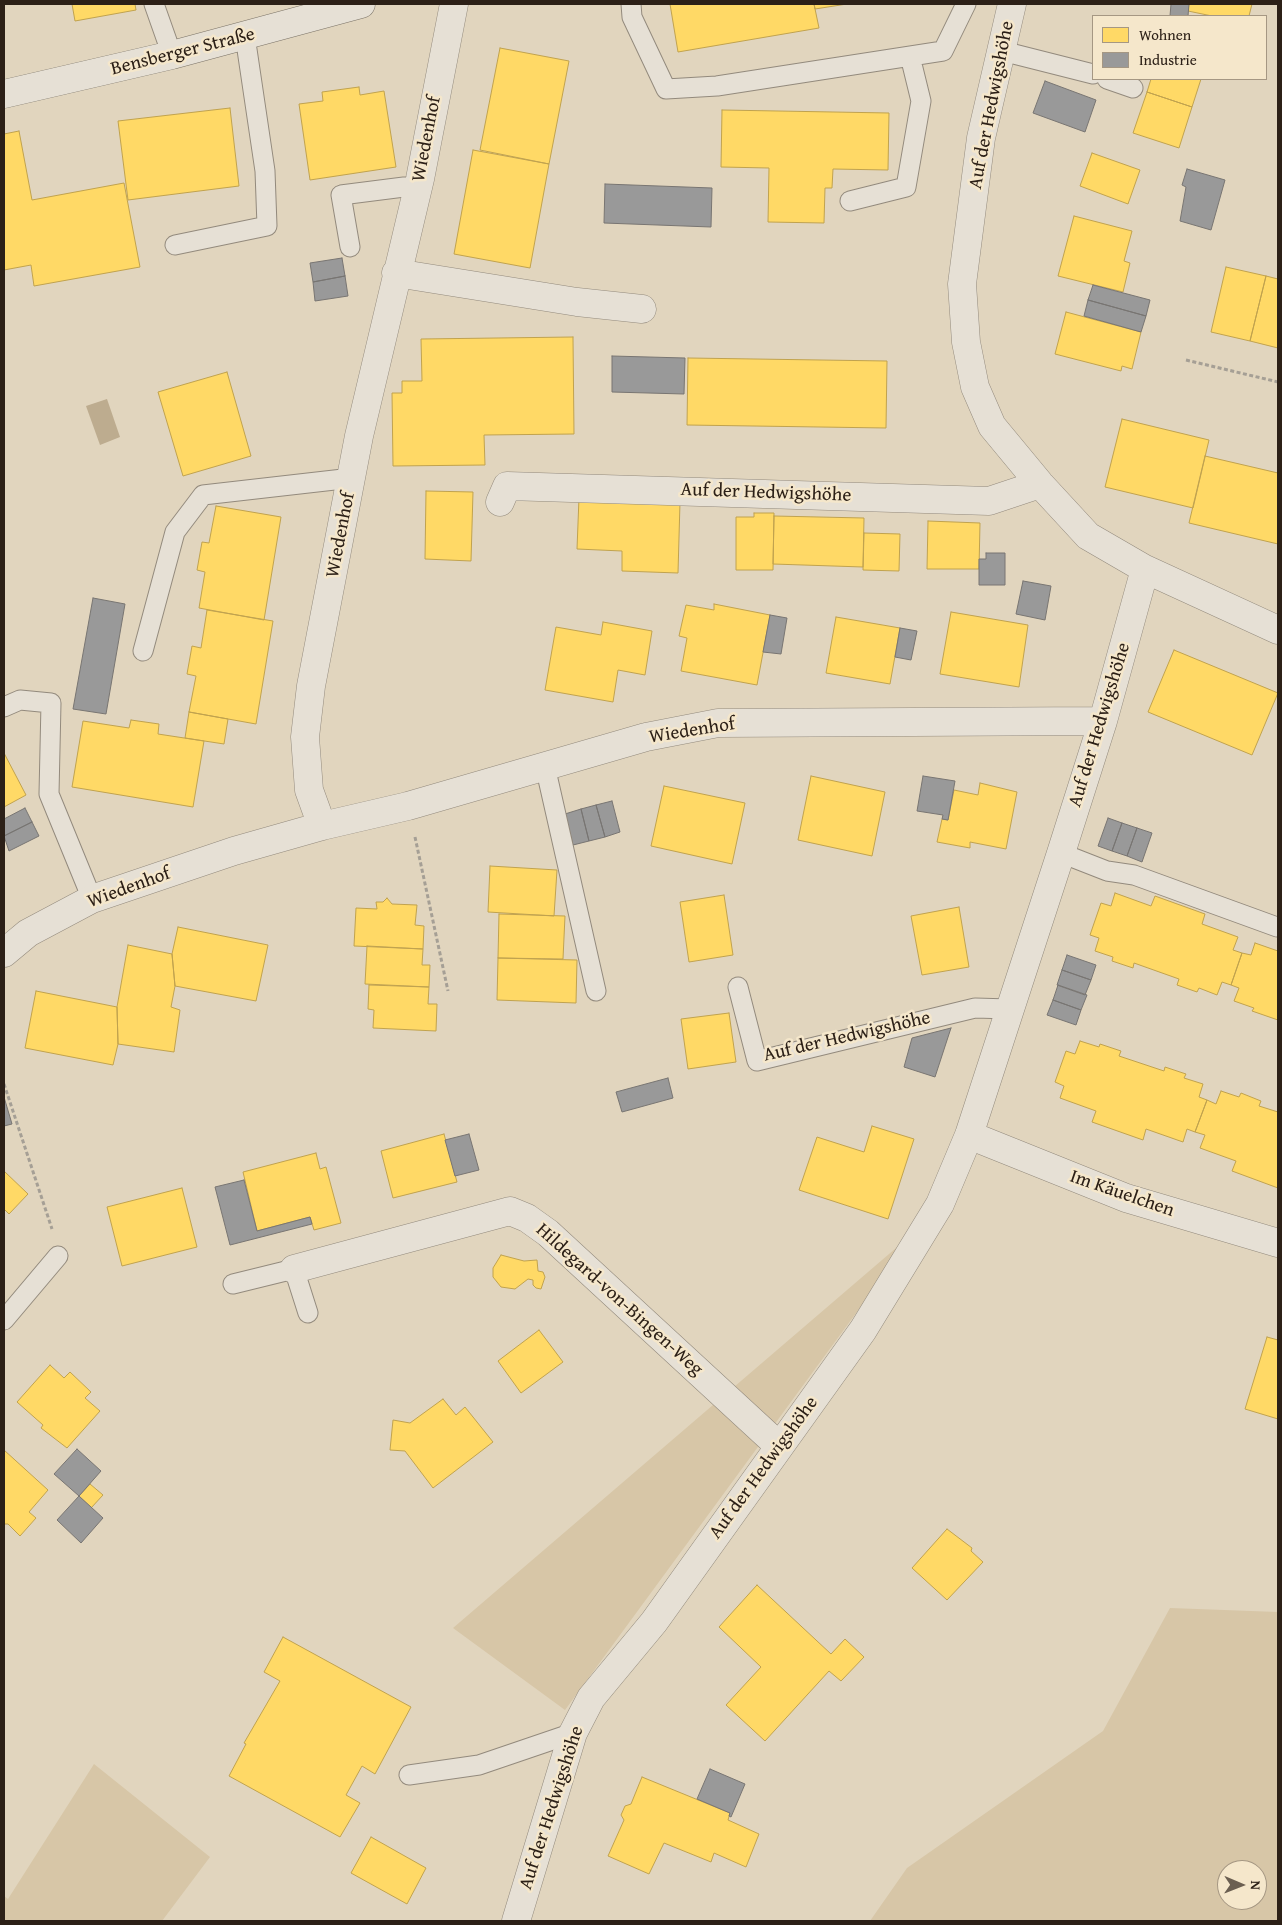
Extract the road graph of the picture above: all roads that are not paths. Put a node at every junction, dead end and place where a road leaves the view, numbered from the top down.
1 (154, 4) edge
2 (361, 4) edge
3 (454, 4) edge
4 (630, 4) edge
5 (966, 4) edge
6 (1012, 4) edge
7 (245, 36) junction
8 (1002, 51) junction
9 (172, 55) junction
10 (910, 56) junction
11 (1092, 74) edge
12 (1110, 80) edge
13 (1134, 88) dead end
14 (4, 94) edge
15 (418, 189) junction
16 (850, 201) dead end
17 (176, 245) dead end
18 (350, 247) dead end
19 (396, 274) junction
20 (642, 308) dead end
21 (352, 478) junction
22 (1040, 484) junction
23 (500, 502) dead end
24 (1144, 568) junction
25 (1278, 630) edge
26 (144, 650) dead end
27 (4, 707) edge
28 (1103, 721) junction
29 (545, 766) junction
30 (322, 826) junction
31 (1061, 853) junction
32 (92, 898) junction
33 (1278, 926) edge
34 (4, 953) edge
35 (738, 987) dead end
36 (596, 991) dead end
37 (1010, 1009) junction
38 (969, 1136) junction
39 (1278, 1243) edge
40 (58, 1256) road end
41 (294, 1269) junction
42 (233, 1284) dead end
43 (308, 1313) dead end
44 (4, 1320) edge
45 (779, 1446) junction
46 (573, 1733) junction
47 (409, 1775) dead end
48 (516, 1921) edge

1 - 9 lane
2 - 7 street, Bensberger Straße
3 - 15 street, Wiedenhof
4 - 10 lane
5 - 10 lane
6 - 8 street, Auf der Hedwigshöhe
7 - 9 street, Bensberger Straße
7 - 17 lane
8 - 11 lane
8 - 22 street, Auf der Hedwigshöhe
9 - 14 street, Bensberger Straße
10 - 16 lane
12 - 13 lane
15 - 18 lane
15 - 19 street, Wiedenhof
19 - 20 street
19 - 21 street, Wiedenhof
21 - 26 lane
21 - 30 street, Wiedenhof
22 - 23 street, Auf der Hedwigshöhe
22 - 24 street, Auf der Hedwigshöhe
24 - 25 street
24 - 28 street, Auf der Hedwigshöhe
27 - 32 lane
28 - 29 street, Wiedenhof
28 - 31 street, Auf der Hedwigshöhe
29 - 30 street, Wiedenhof
29 - 36 lane
30 - 32 street, Wiedenhof
31 - 33 lane
31 - 37 street, Auf der Hedwigshöhe
32 - 34 street, Wiedenhof
35 - 37 lane, Auf der Hedwigshöhe
37 - 38 street, Auf der Hedwigshöhe
38 - 39 street, Im Käuelchen
38 - 45 street, Auf der Hedwigshöhe
40 - 44 lane
41 - 42 lane
41 - 43 lane
41 - 45 street, Hildegard-von-Bingen-Weg
45 - 46 street, Auf der Hedwigshöhe
46 - 47 lane
46 - 48 street, Auf der Hedwigshöhe

